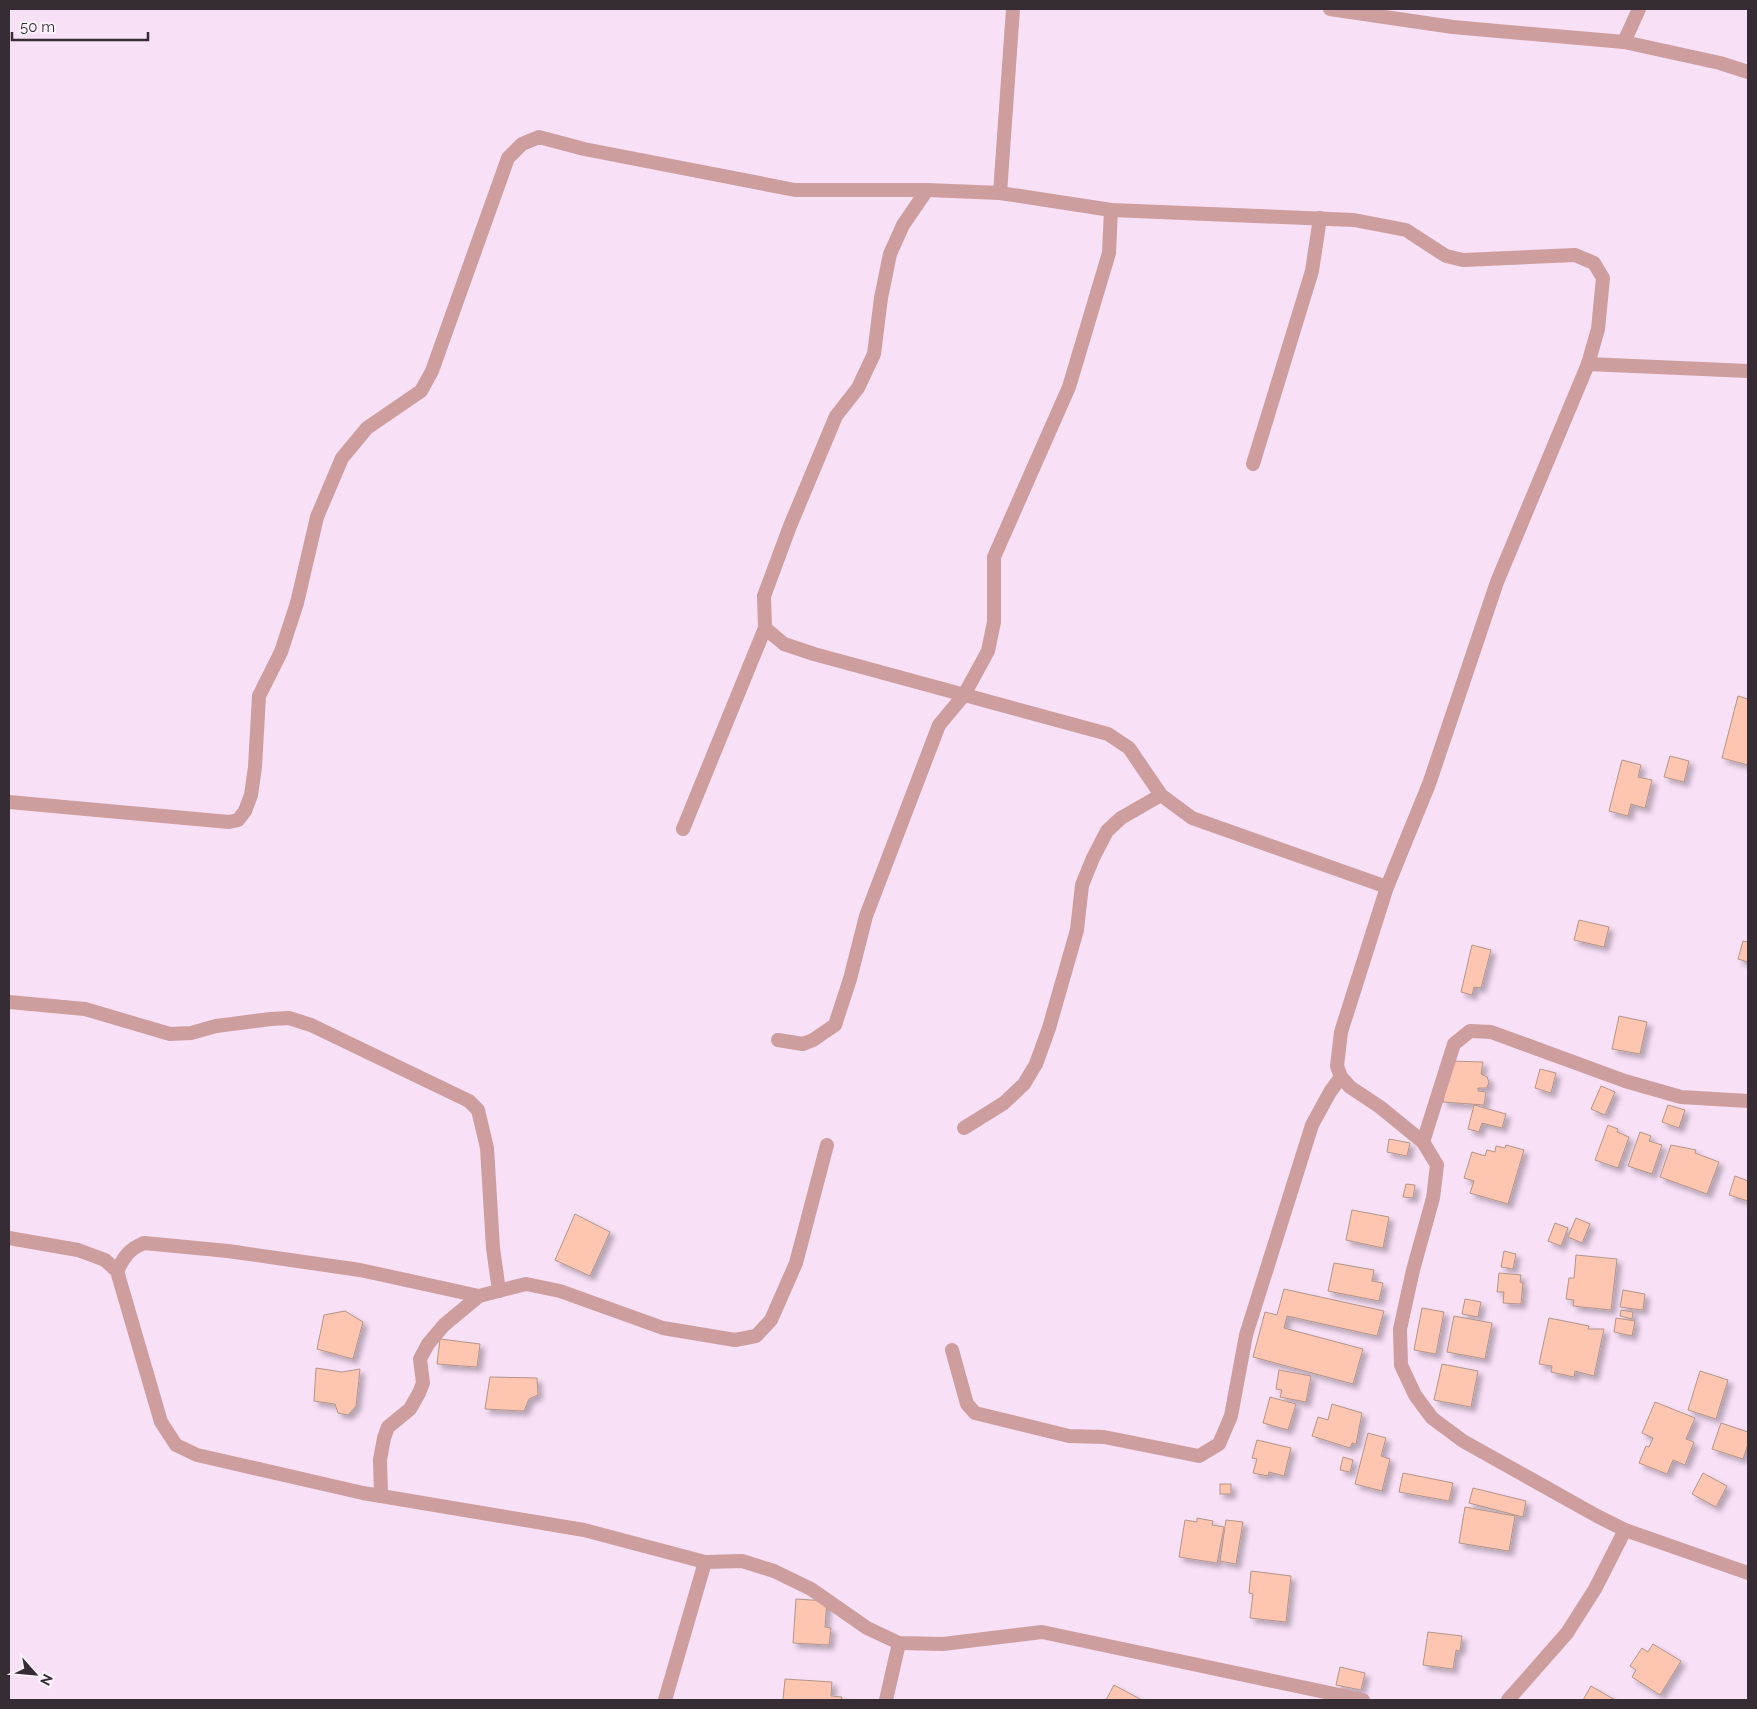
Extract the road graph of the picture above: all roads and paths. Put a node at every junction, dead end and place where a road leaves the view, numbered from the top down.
1 (1013, 9) edge
2 (1330, 9) edge
3 (1639, 9) edge
4 (1624, 42) junction
5 (1748, 72) edge
6 (927, 190) junction
7 (1000, 194) junction
8 (1111, 210) junction
9 (1320, 218) junction
10 (1588, 364) junction
11 (1748, 371) edge
12 (1253, 464) dead end
13 (765, 628) junction
14 (964, 695) junction
15 (1161, 795) junction
16 (9, 802) edge
17 (683, 829) dead end
18 (1387, 887) junction
19 (9, 1002) edge
20 (778, 1040) dead end
21 (1342, 1077) junction
22 (1748, 1101) edge
23 (964, 1128) dead end
24 (1423, 1142) junction
25 (827, 1145) dead end
26 (9, 1238) edge
27 (116, 1271) junction
28 (499, 1292) junction
29 (479, 1296) junction
30 (952, 1350) dead end
31 (380, 1496) junction
32 (1625, 1530) junction
33 (705, 1562) junction
34 (1748, 1573) edge
35 (899, 1643) junction
36 (665, 1700) edge
37 (886, 1700) edge
38 (1363, 1700) edge
39 (1508, 1700) edge

1 - 7 street
2 - 4 street
3 - 4 street
4 - 5 street
6 - 7 street
6 - 13 street
6 - 16 street
7 - 8 street
8 - 9 street
8 - 14 street
9 - 10 street
9 - 12 street
10 - 11 street
10 - 18 street
13 - 14 street
13 - 17 street
14 - 15 street
14 - 20 street
15 - 18 street
15 - 23 street
18 - 21 street
19 - 28 street
21 - 24 street
21 - 30 street
22 - 24 street
24 - 32 street
25 - 28 street
26 - 27 street
27 - 29 street
27 - 31 street
28 - 29 street
29 - 31 street
31 - 33 street
32 - 34 street
32 - 39 street
33 - 35 street
33 - 36 street
35 - 37 street
35 - 38 street

